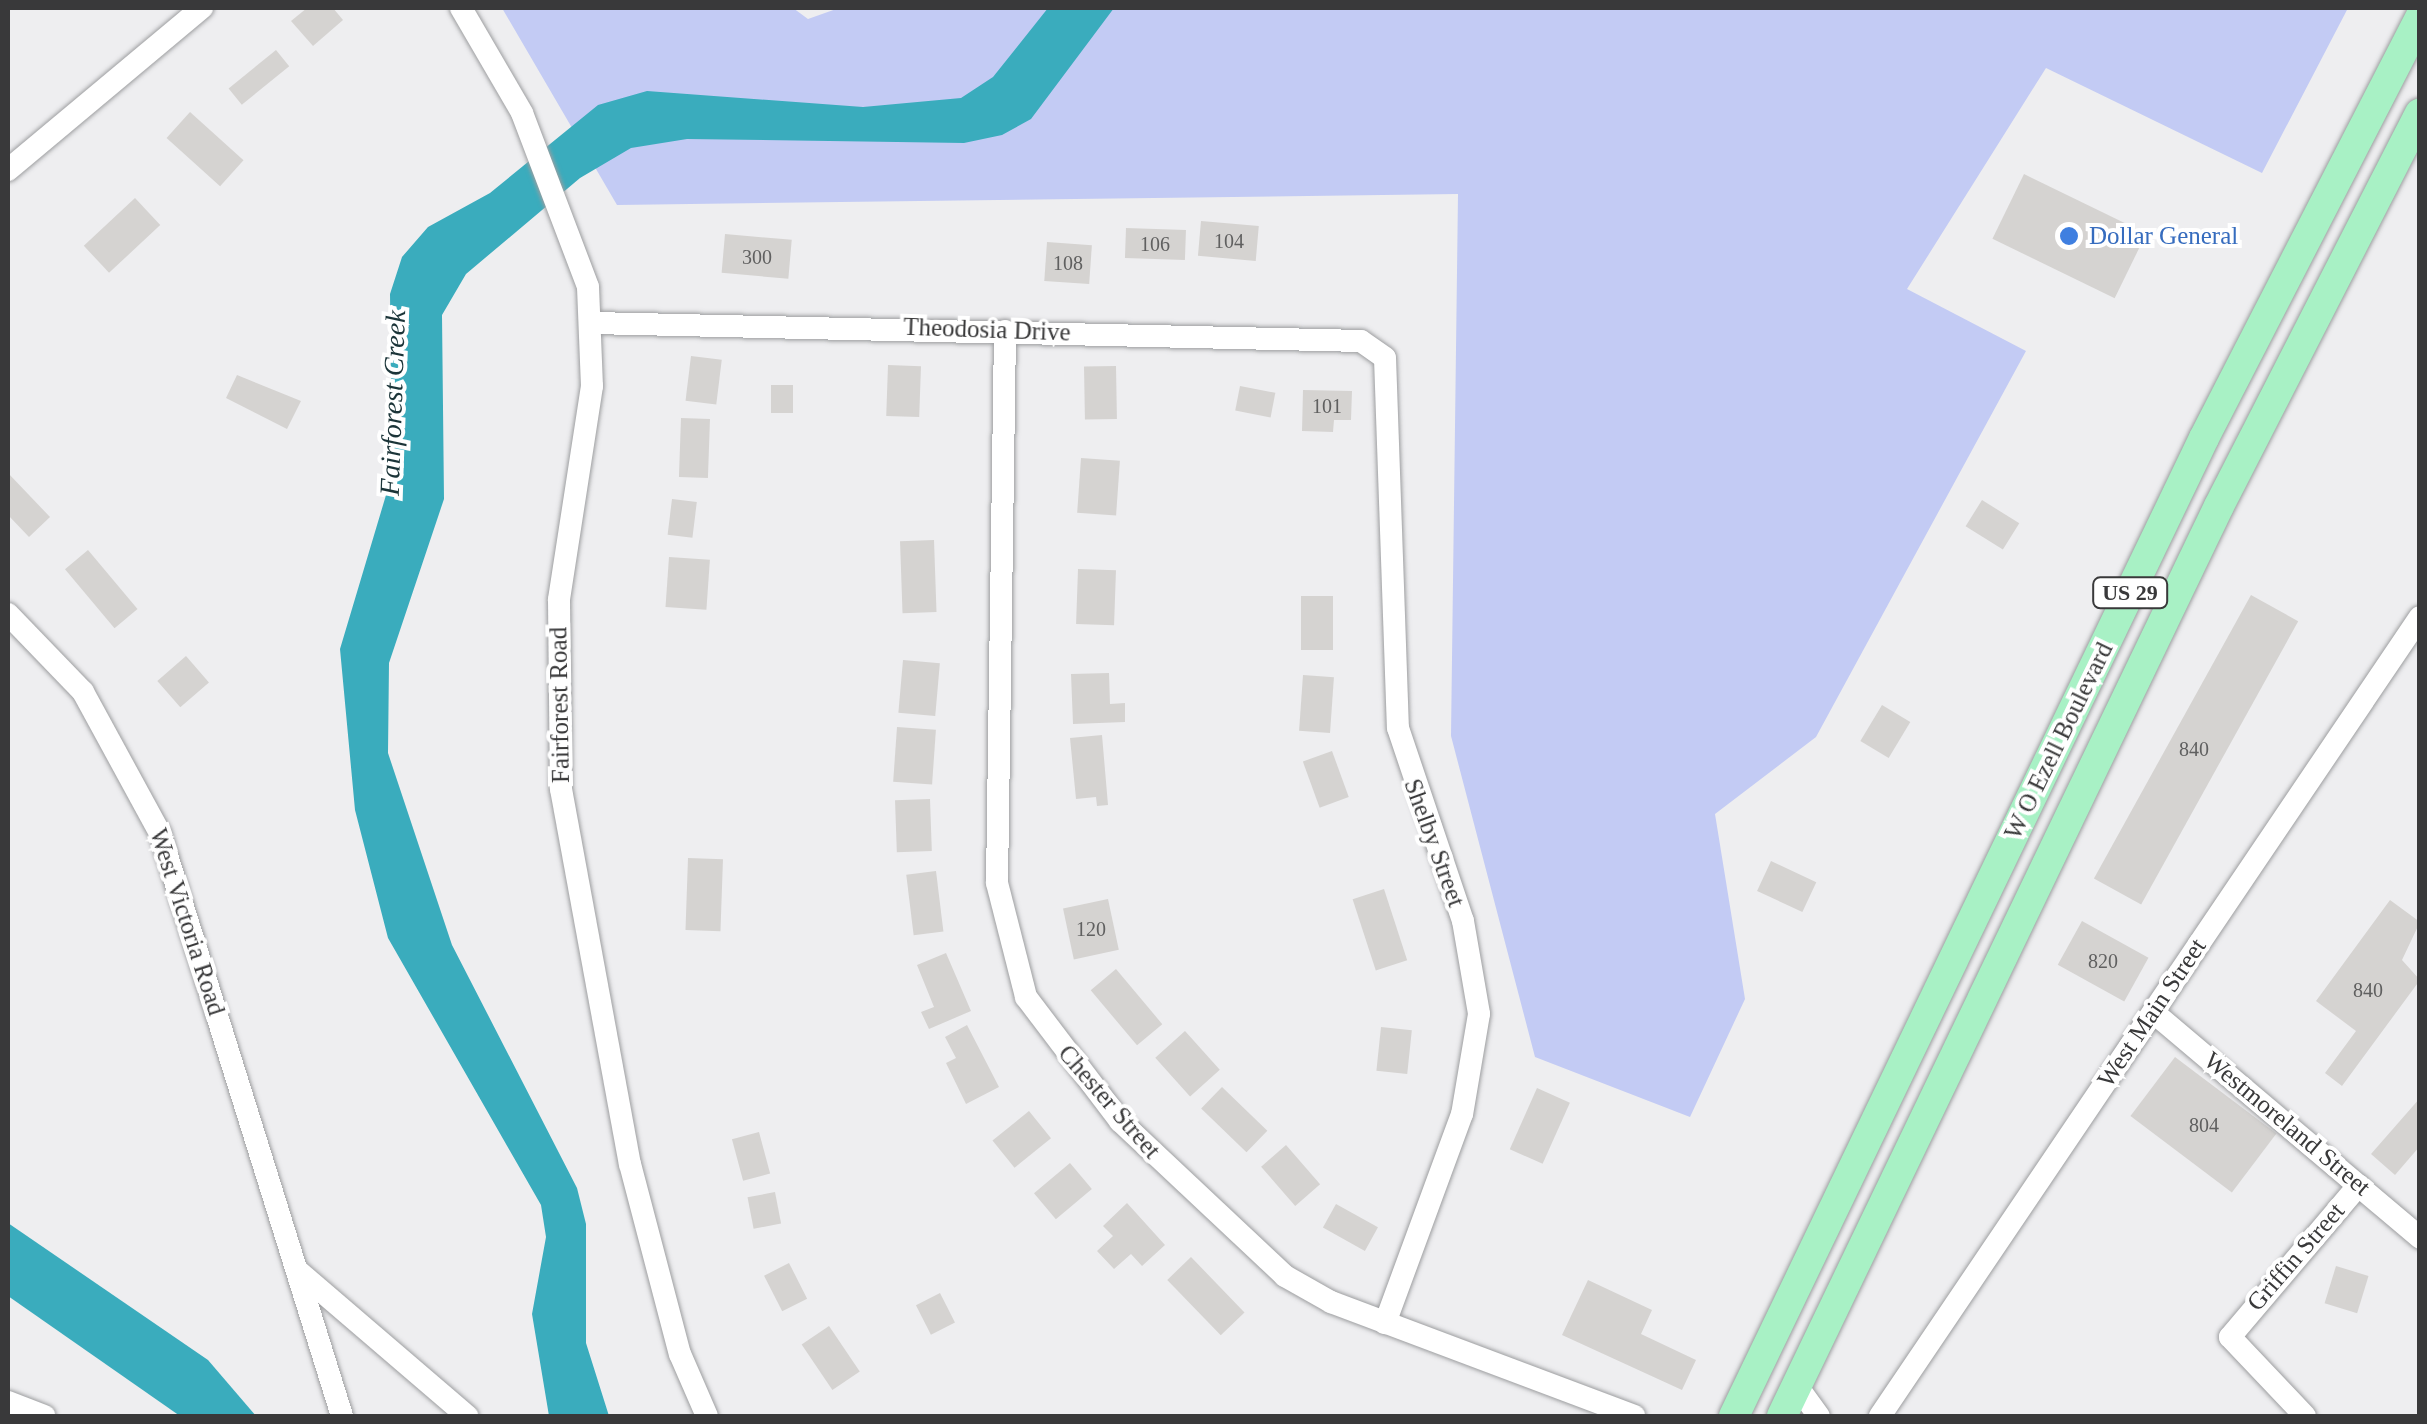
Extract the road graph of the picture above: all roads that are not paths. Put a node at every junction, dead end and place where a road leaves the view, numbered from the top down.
1 (202, 8) edge
2 (460, 8) edge
3 (2420, 17) edge
4 (2420, 113) edge
5 (8, 170) edge
6 (2291, 266) junction
7 (2331, 287) junction
8 (593, 322) junction
9 (1004, 331) junction
10 (1378, 349) joint
11 (2159, 532) junction
12 (2199, 550) junction
13 (8, 614) edge
14 (2420, 618) edge
15 (1973, 920) junction
16 (2012, 942) junction
17 (2153, 1012) junction
18 (1851, 1175) junction
19 (2359, 1185) junction
20 (1890, 1195) junction
21 (2420, 1238) edge
22 (295, 1268) junction
23 (1384, 1323) junction
24 (1797, 1386) junction
25 (8, 1402) edge
26 (1878, 1414) edge
27 (44, 1416) edge
28 (342, 1416) edge
29 (468, 1416) edge
30 (707, 1416) edge
31 (1634, 1416) edge
32 (1734, 1416) edge
33 (1782, 1416) edge
34 (1818, 1416) edge
35 (2305, 1416) edge

1 - 5 street
2 - 8 street, Fairforest Road
3 - 6 main road, W O Ezell Boulevard / US 29
4 - 7 main road, W O Ezell Boulevard / US 29
6 - 7 main road
6 - 11 main road, W O Ezell Boulevard / US 29
7 - 12 main road, W O Ezell Boulevard / US 29
8 - 9 street, Theodosia Drive
8 - 30 street, Fairforest Road
9 - 10 street, Theodosia Drive
9 - 23 street, Chester Street
10 - 23 street, Shelby Street
11 - 12 main road
11 - 15 main road, W O Ezell Boulevard / US 29
12 - 16 main road, W O Ezell Boulevard / US 29
13 - 22 street, West Victoria Road
14 - 17 street, West Main Street
15 - 16 main road
15 - 18 main road, W O Ezell Boulevard / US 29
16 - 20 main road, W O Ezell Boulevard / US 29
17 - 19 street, Westmoreland Street
17 - 26 street, West Main Street
18 - 20 main road
18 - 32 main road, W O Ezell Boulevard / US 29
19 - 21 street, Westmoreland Street
19 - 35 street, Griffin Street
20 - 24 main road, W O Ezell Boulevard / US 29
22 - 28 street, West Victoria Road
22 - 29 street
23 - 31 street, Chester Street
24 - 33 main road, W O Ezell Boulevard / US 29
24 - 34 street
25 - 27 street

